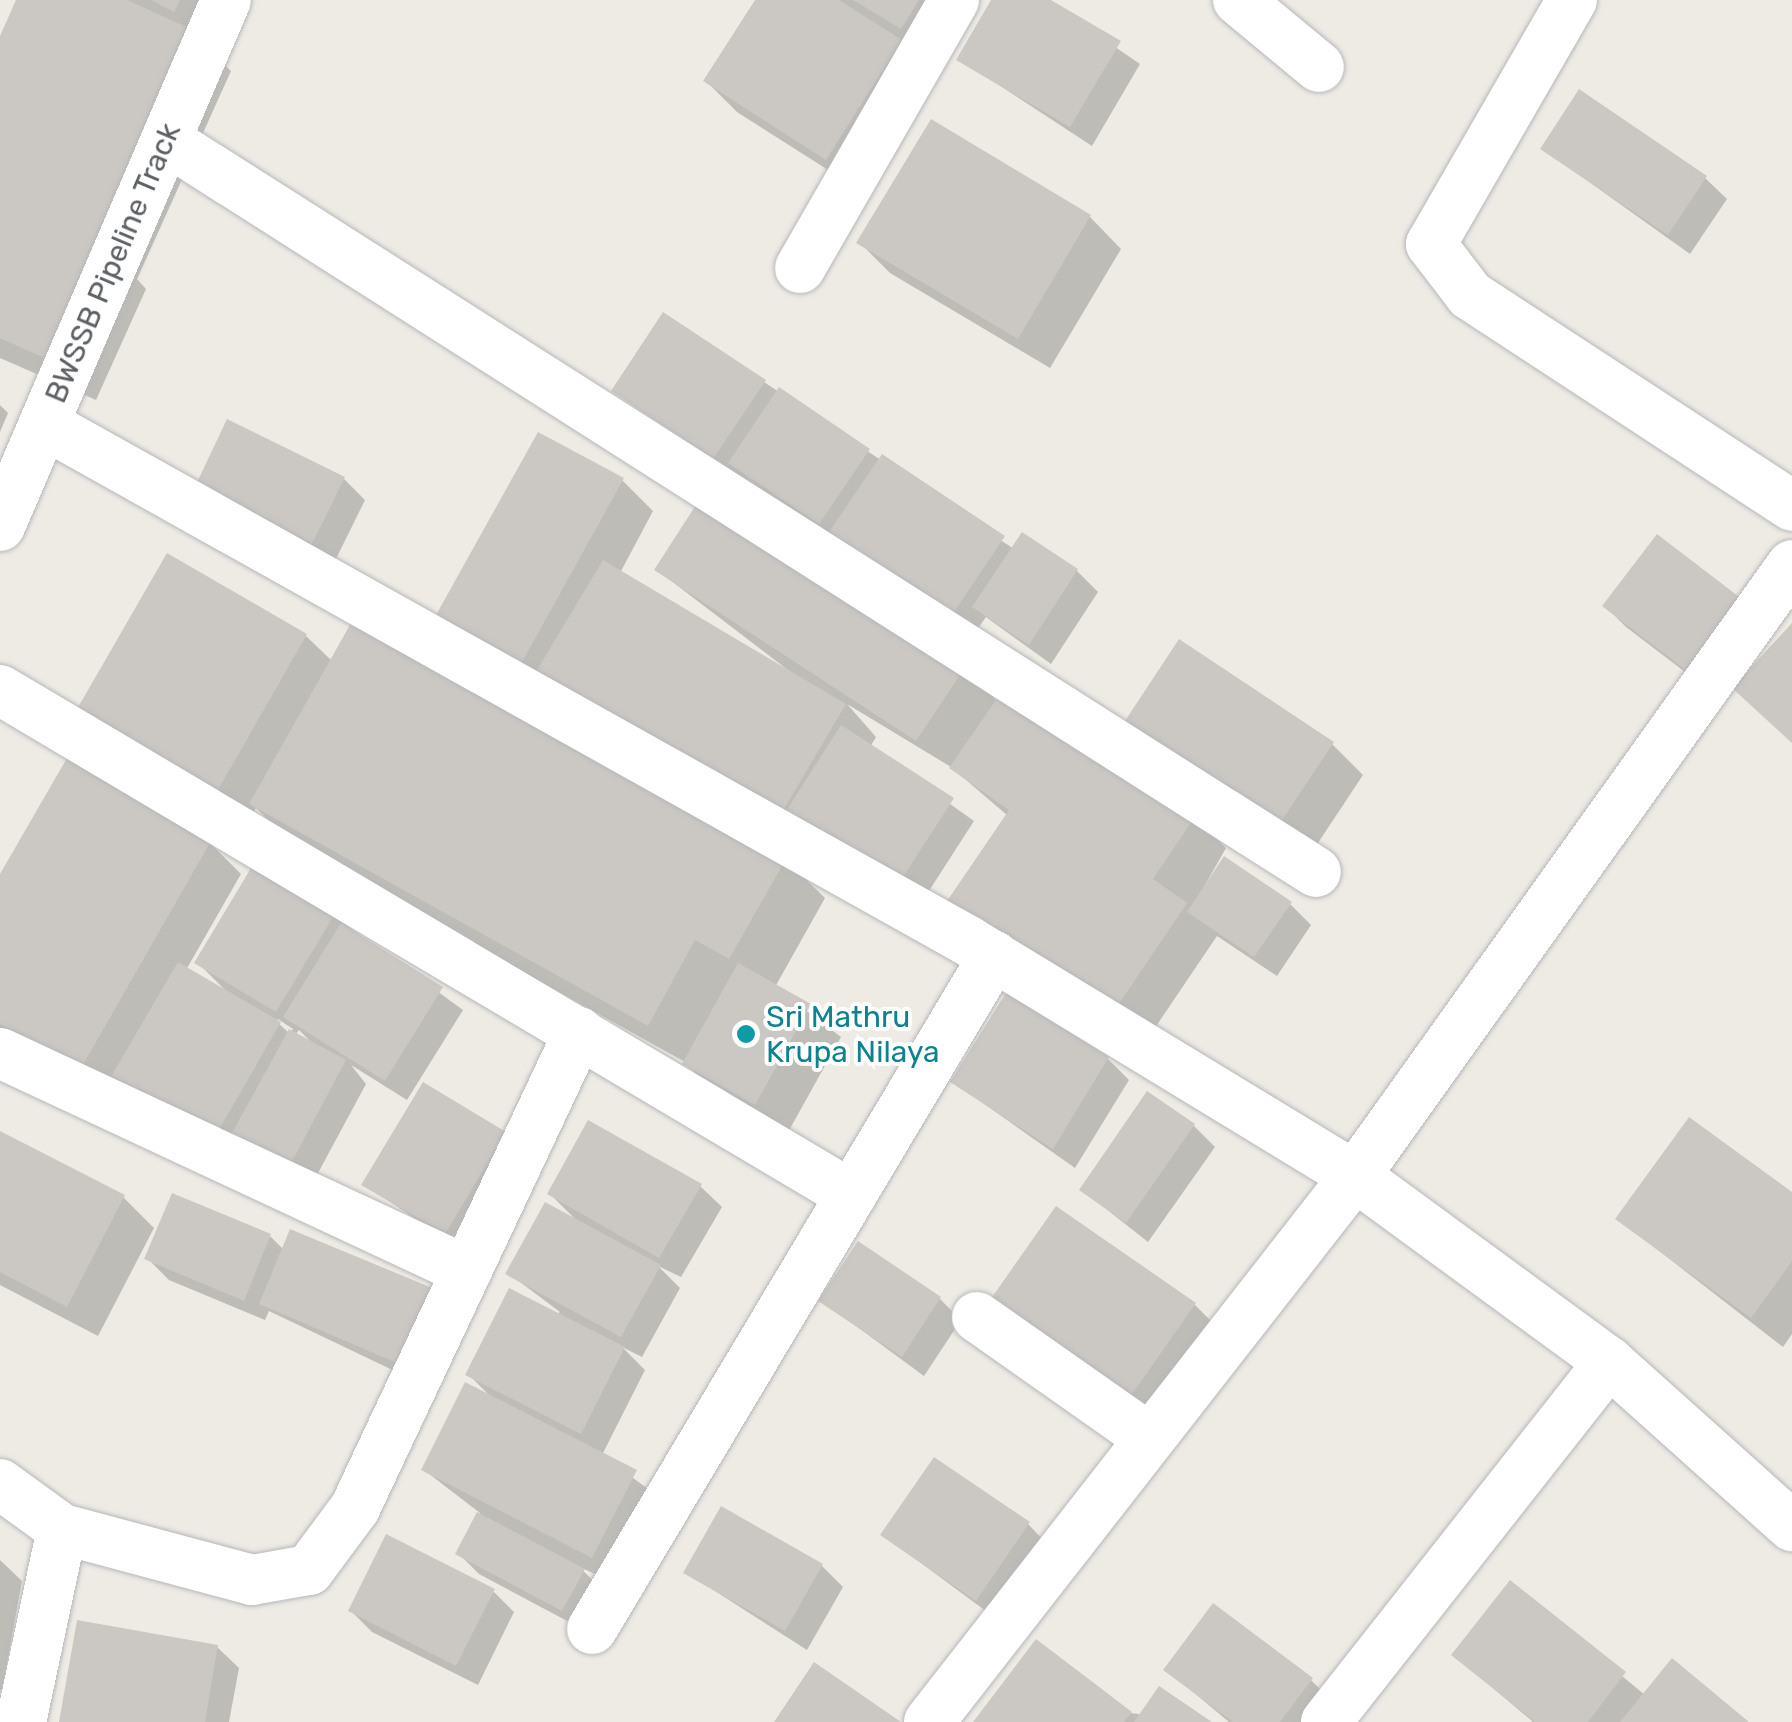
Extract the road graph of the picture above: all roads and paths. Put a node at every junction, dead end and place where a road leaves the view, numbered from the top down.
1 (226, 0) edge
2 (954, 0) edge
3 (1238, 0) edge
4 (1572, 0) edge
5 (1320, 66) dead end
6 (166, 140) junction
7 (800, 268) dead end
8 (44, 424) junction
9 (1792, 506) edge
10 (0, 526) edge
11 (1792, 566) edge
12 (0, 690) edge
13 (1316, 872) dead end
14 (994, 956) junction
15 (579, 1032) junction
16 (0, 1053) edge
17 (1355, 1176) junction
18 (852, 1195) junction
19 (467, 1271) junction
20 (977, 1318) dead end
21 (1609, 1362) junction
22 (1148, 1437) junction
23 (0, 1484) edge
24 (1792, 1526) edge
25 (62, 1529) junction
26 (592, 1629) dead end
27 (21, 1722) edge
28 (929, 1722) edge
29 (1326, 1722) edge

1 - 6 street, BWSSB Pipeline Track
2 - 7 street
3 - 5 street
4 - 9 street
6 - 8 street, BWSSB Pipeline Track
6 - 13 street
8 - 10 street, BWSSB Pipeline Track
8 - 14 street
11 - 17 street
12 - 15 street
14 - 17 street
14 - 18 street
15 - 18 street
15 - 19 street
16 - 19 street
17 - 21 street
17 - 22 street
18 - 26 street
19 - 25 street
20 - 22 street
21 - 24 street
21 - 29 street
22 - 28 street
23 - 25 street
25 - 27 street

